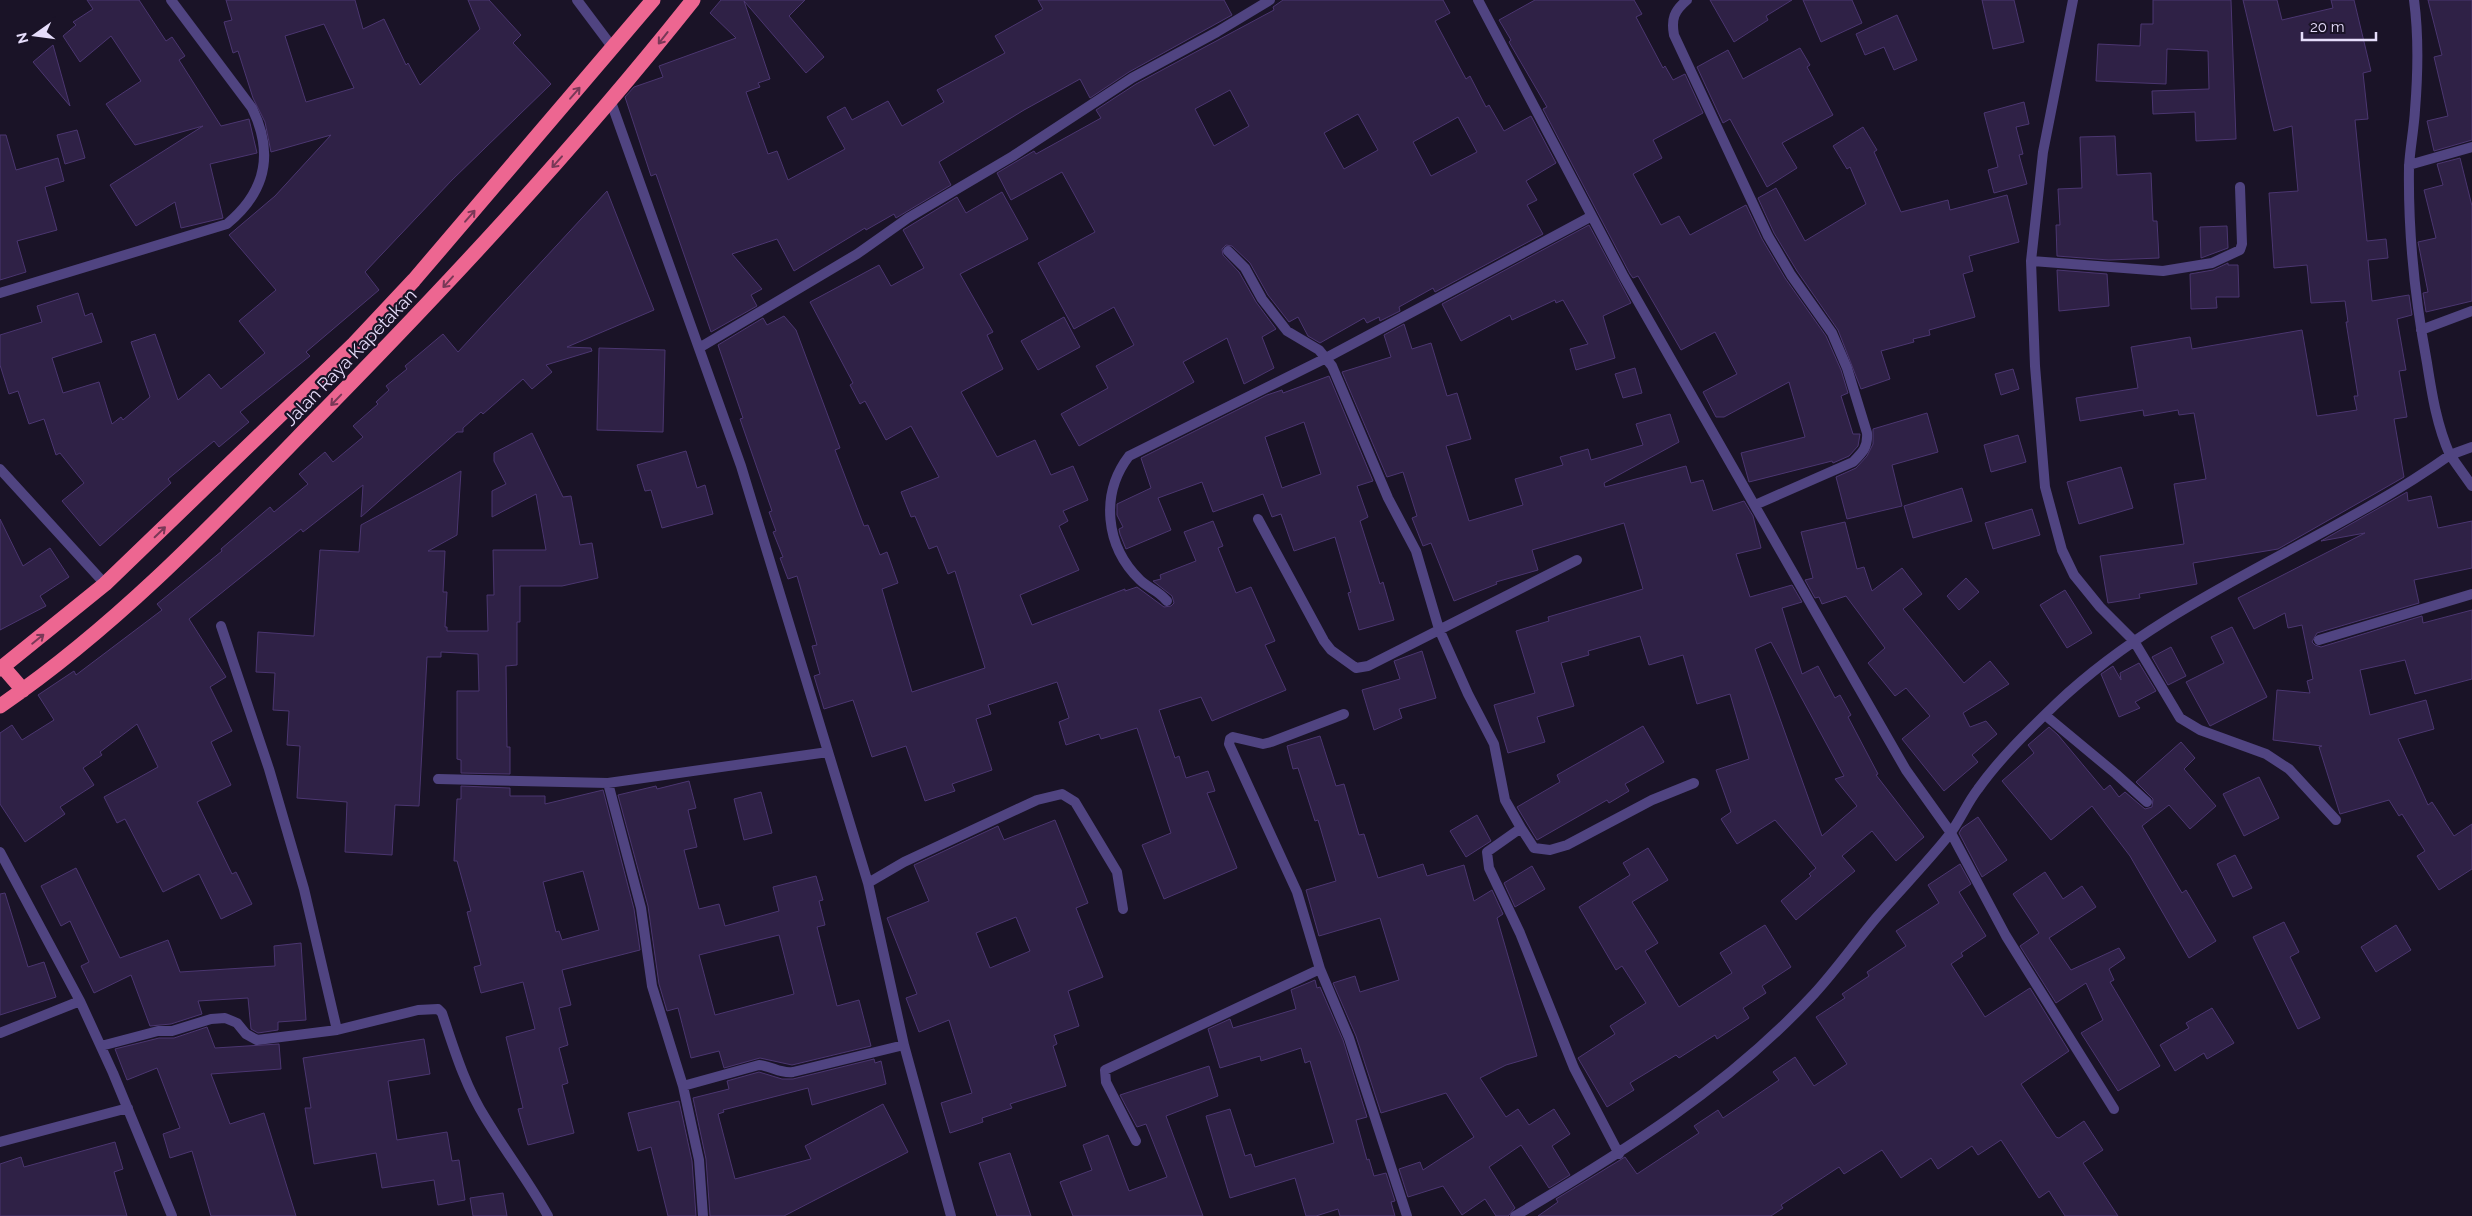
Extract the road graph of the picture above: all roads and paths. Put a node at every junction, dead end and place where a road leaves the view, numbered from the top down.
1 (171, 0) edge
2 (577, 0) edge
3 (653, 0) edge
4 (693, 0) edge
5 (1270, 0) edge
6 (1478, 0) edge
7 (1687, 0) edge
8 (2073, 0) edge
9 (2414, 0) edge
10 (613, 48) junction
11 (611, 102) junction
12 (2472, 147) edge
13 (2409, 165) junction
14 (2240, 187) dead end
15 (1592, 216) junction
16 (1228, 251) dead end
17 (2032, 261) junction
18 (0, 293) edge
19 (2472, 311) edge
20 (2421, 330) junction
21 (699, 348) junction
22 (1326, 358) junction
23 (2472, 447) edge
24 (2450, 456) junction
25 (0, 469) edge
26 (2472, 486) edge
27 (1754, 505) junction
28 (1258, 519) dead end
29 (1577, 560) dead end
30 (106, 584) junction
31 (2472, 594) edge
32 (1167, 601) dead end
33 (221, 626) dead end
34 (1439, 629) junction
35 (2318, 640) dead end
36 (2134, 641) junction
37 (1, 668) edge
38 (23, 690) junction
39 (0, 706) edge
40 (1344, 714) dead end
41 (2045, 715) junction
42 (828, 752) junction
43 (438, 779) dead end
44 (608, 783) junction
45 (1694, 783) dead end
46 (2147, 802) dead end
47 (2336, 820) dead end
48 (1521, 828) junction
49 (1951, 833) junction
50 (0, 852) edge
51 (868, 883) junction
52 (1123, 909) dead end
53 (1320, 969) junction
54 (80, 1001) junction
55 (336, 1030) junction
56 (0, 1033) edge
57 (904, 1045) junction
58 (101, 1046) junction
59 (683, 1086) junction
60 (128, 1108) junction
61 (2114, 1109) dead end
62 (1136, 1141) dead end
63 (0, 1142) edge
64 (1619, 1154) junction
65 (172, 1216) edge
66 (548, 1216) edge
67 (703, 1216) edge
68 (951, 1216) edge
69 (1407, 1216) edge
70 (1515, 1216) edge

1 - 18 street
2 - 10 street
3 - 10 highway, Jalan Raya Kapetakan
4 -> 11 highway, Jalan Raya Kapetakan
5 - 21 street
6 - 15 street
7 - 27 street
8 - 17 street
9 - 13 street
30 -> 10 highway, Jalan Raya Kapetakan
11 - 21 street
11 -> 38 highway, Jalan Raya Kapetakan
12 - 13 street
13 - 20 street
14 - 17 street
15 - 22 street
15 - 27 street
16 - 22 street
17 - 36 street
19 - 20 street
20 - 24 street
21 - 42 street
22 - 32 street
22 - 34 street
23 - 24 street
24 - 26 street
24 - 36 street
25 - 30 street
27 - 49 street
28 - 34 street
29 - 34 street
37 -> 30 highway, Jalan Raya Kapetakan
31 - 35 street
33 - 55 street
34 - 48 street
36 - 41 street
36 - 47 street
37 - 38 highway
38 - 39 highway, Jalan Raya Kapetakan
40 - 53 street
41 - 46 street
41 - 49 street
42 - 44 street
42 - 51 street
43 - 44 street
44 - 59 street
45 - 48 street
48 - 64 street
49 - 61 street
49 - 64 street
50 - 54 street
51 - 52 street
51 - 57 street
53 - 62 street
53 - 69 street
54 - 56 street
54 - 58 street
55 - 58 street
55 - 66 street
57 - 59 street
57 - 68 street
58 - 60 street
59 - 67 street
60 - 63 street
60 - 65 street
64 - 70 street

